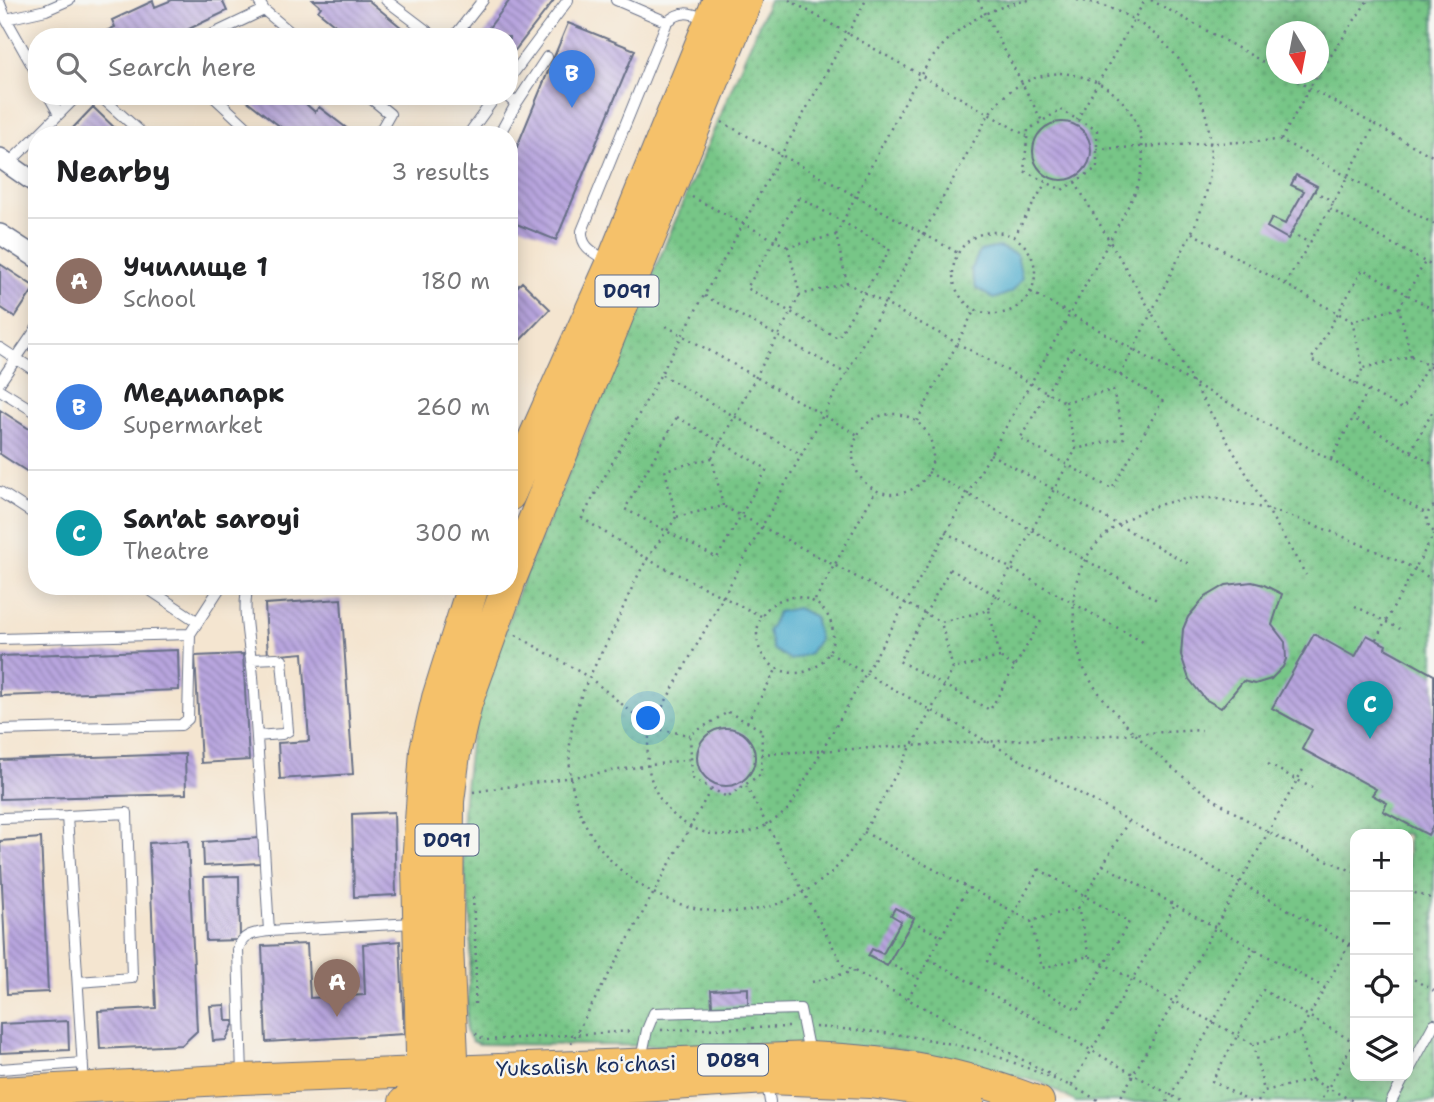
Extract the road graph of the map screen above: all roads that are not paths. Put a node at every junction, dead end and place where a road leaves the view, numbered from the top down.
1 (69, 0) edge
2 (258, 0) edge
3 (386, 0) edge
4 (483, 0) edge
5 (568, 0) edge
6 (616, 0) edge
7 (746, 0) edge
8 (0, 4) edge
9 (264, 10) junction
10 (715, 10) edge
11 (6, 19) junction
12 (667, 22) junction
13 (226, 28) edge
14 (285, 28) edge
15 (423, 28) edge
16 (461, 28) edge
17 (547, 57) dead end
18 (28, 58) edge
19 (518, 67) edge
20 (518, 101) edge
21 (54, 105) edge
22 (68, 105) edge
23 (110, 105) edge
24 (223, 105) edge
25 (379, 105) edge
26 (490, 105) edge
27 (515, 105) edge
28 (58, 114) junction
29 (46, 126) edge
30 (134, 126) edge
31 (245, 126) edge
32 (383, 126) edge
33 (474, 126) edge
34 (504, 126) edge
35 (28, 142) edge
36 (4, 161) edge
37 (28, 178) edge
38 (648, 207) junction
39 (0, 234) edge
40 (28, 252) edge
41 (612, 264) junction
42 (28, 341) edge
43 (0, 348) edge
44 (16, 359) junction
45 (28, 366) edge
46 (0, 382) edge
47 (0, 390) edge
48 (28, 407) edge
49 (518, 475) edge
50 (0, 492) edge
51 (28, 510) edge
52 (518, 560) edge
53 (158, 595) edge
54 (214, 595) edge
55 (246, 595) edge
56 (470, 595) edge
57 (505, 595) edge
58 (198, 622) junction
59 (190, 634) junction
60 (0, 639) edge
61 (252, 659) junction
62 (0, 730) edge
63 (257, 736) junction
64 (67, 816) junction
65 (0, 818) edge
66 (420, 923) junction
67 (269, 931) junction
68 (78, 982) junction
69 (1434, 1024) edge
70 (810, 1057) junction
71 (1413, 1063) edge
72 (640, 1064) junction
73 (0, 1069) edge
74 (83, 1075) junction
75 (242, 1079) junction
76 (1403, 1081) edge
77 (768, 1090) edge
78 (0, 1092) edge
79 (433, 1093) edge
80 (595, 1096) edge
81 (969, 1102) edge
82 (1039, 1102) edge
83 (1391, 1102) edge

1 - 11 lane
2 - 9 lane
3 - 15 lane
4 - 16 lane
5 - 19 lane
6 - 12 lane
7 - 38 highway, D091
8 - 11 lane
9 - 13 lane
9 - 14 lane
10 - 12 lane
10 - 38 highway, D091
11 - 18 lane
12 - 41 lane
17 - 20 lane
21 - 28 lane
22 - 28 lane
23 - 30 lane
24 - 31 lane
25 - 32 lane
26 - 33 lane
27 - 34 lane
28 - 29 lane
35 - 36 lane
36 - 37 street
38 - 41 highway, D091
38 - 52 highway, D091
39 - 40 street
41 - 49 highway, D091
42 - 44 lane
43 - 44 lane
44 - 45 lane
44 - 46 lane
47 - 48 lane
50 - 51 lane
53 - 58 lane
54 - 58 lane
55 - 61 lane
56 - 66 highway, D091
57 - 79 highway, D091
58 - 59 lane
59 - 60 lane
59 - 62 lane
61 - 63 lane
61 - 63 lane
63 - 67 lane
64 - 65 lane
64 - 68 lane
64 - 68 lane
66 - 67 lane
66 - 79 highway, D091
67 - 75 lane
68 - 74 lane
69 - 71 lane
70 - 72 main road, Yuksalish koʻchasi / D089
70 - 72 lane
70 - 82 main road, Yuksalish koʻchasi / D089
72 - 79 main road, Yuksalish koʻchasi / D089
73 - 74 lane
74 - 75 main road, D089
74 - 78 main road, D089
75 - 79 main road, D089
76 - 83 lane
77 - 80 main road, Yuksalish koʻchasi / D089
77 - 81 main road, Yuksalish koʻchasi / D089
79 - 80 main road, Yuksalish koʻchasi / D089

